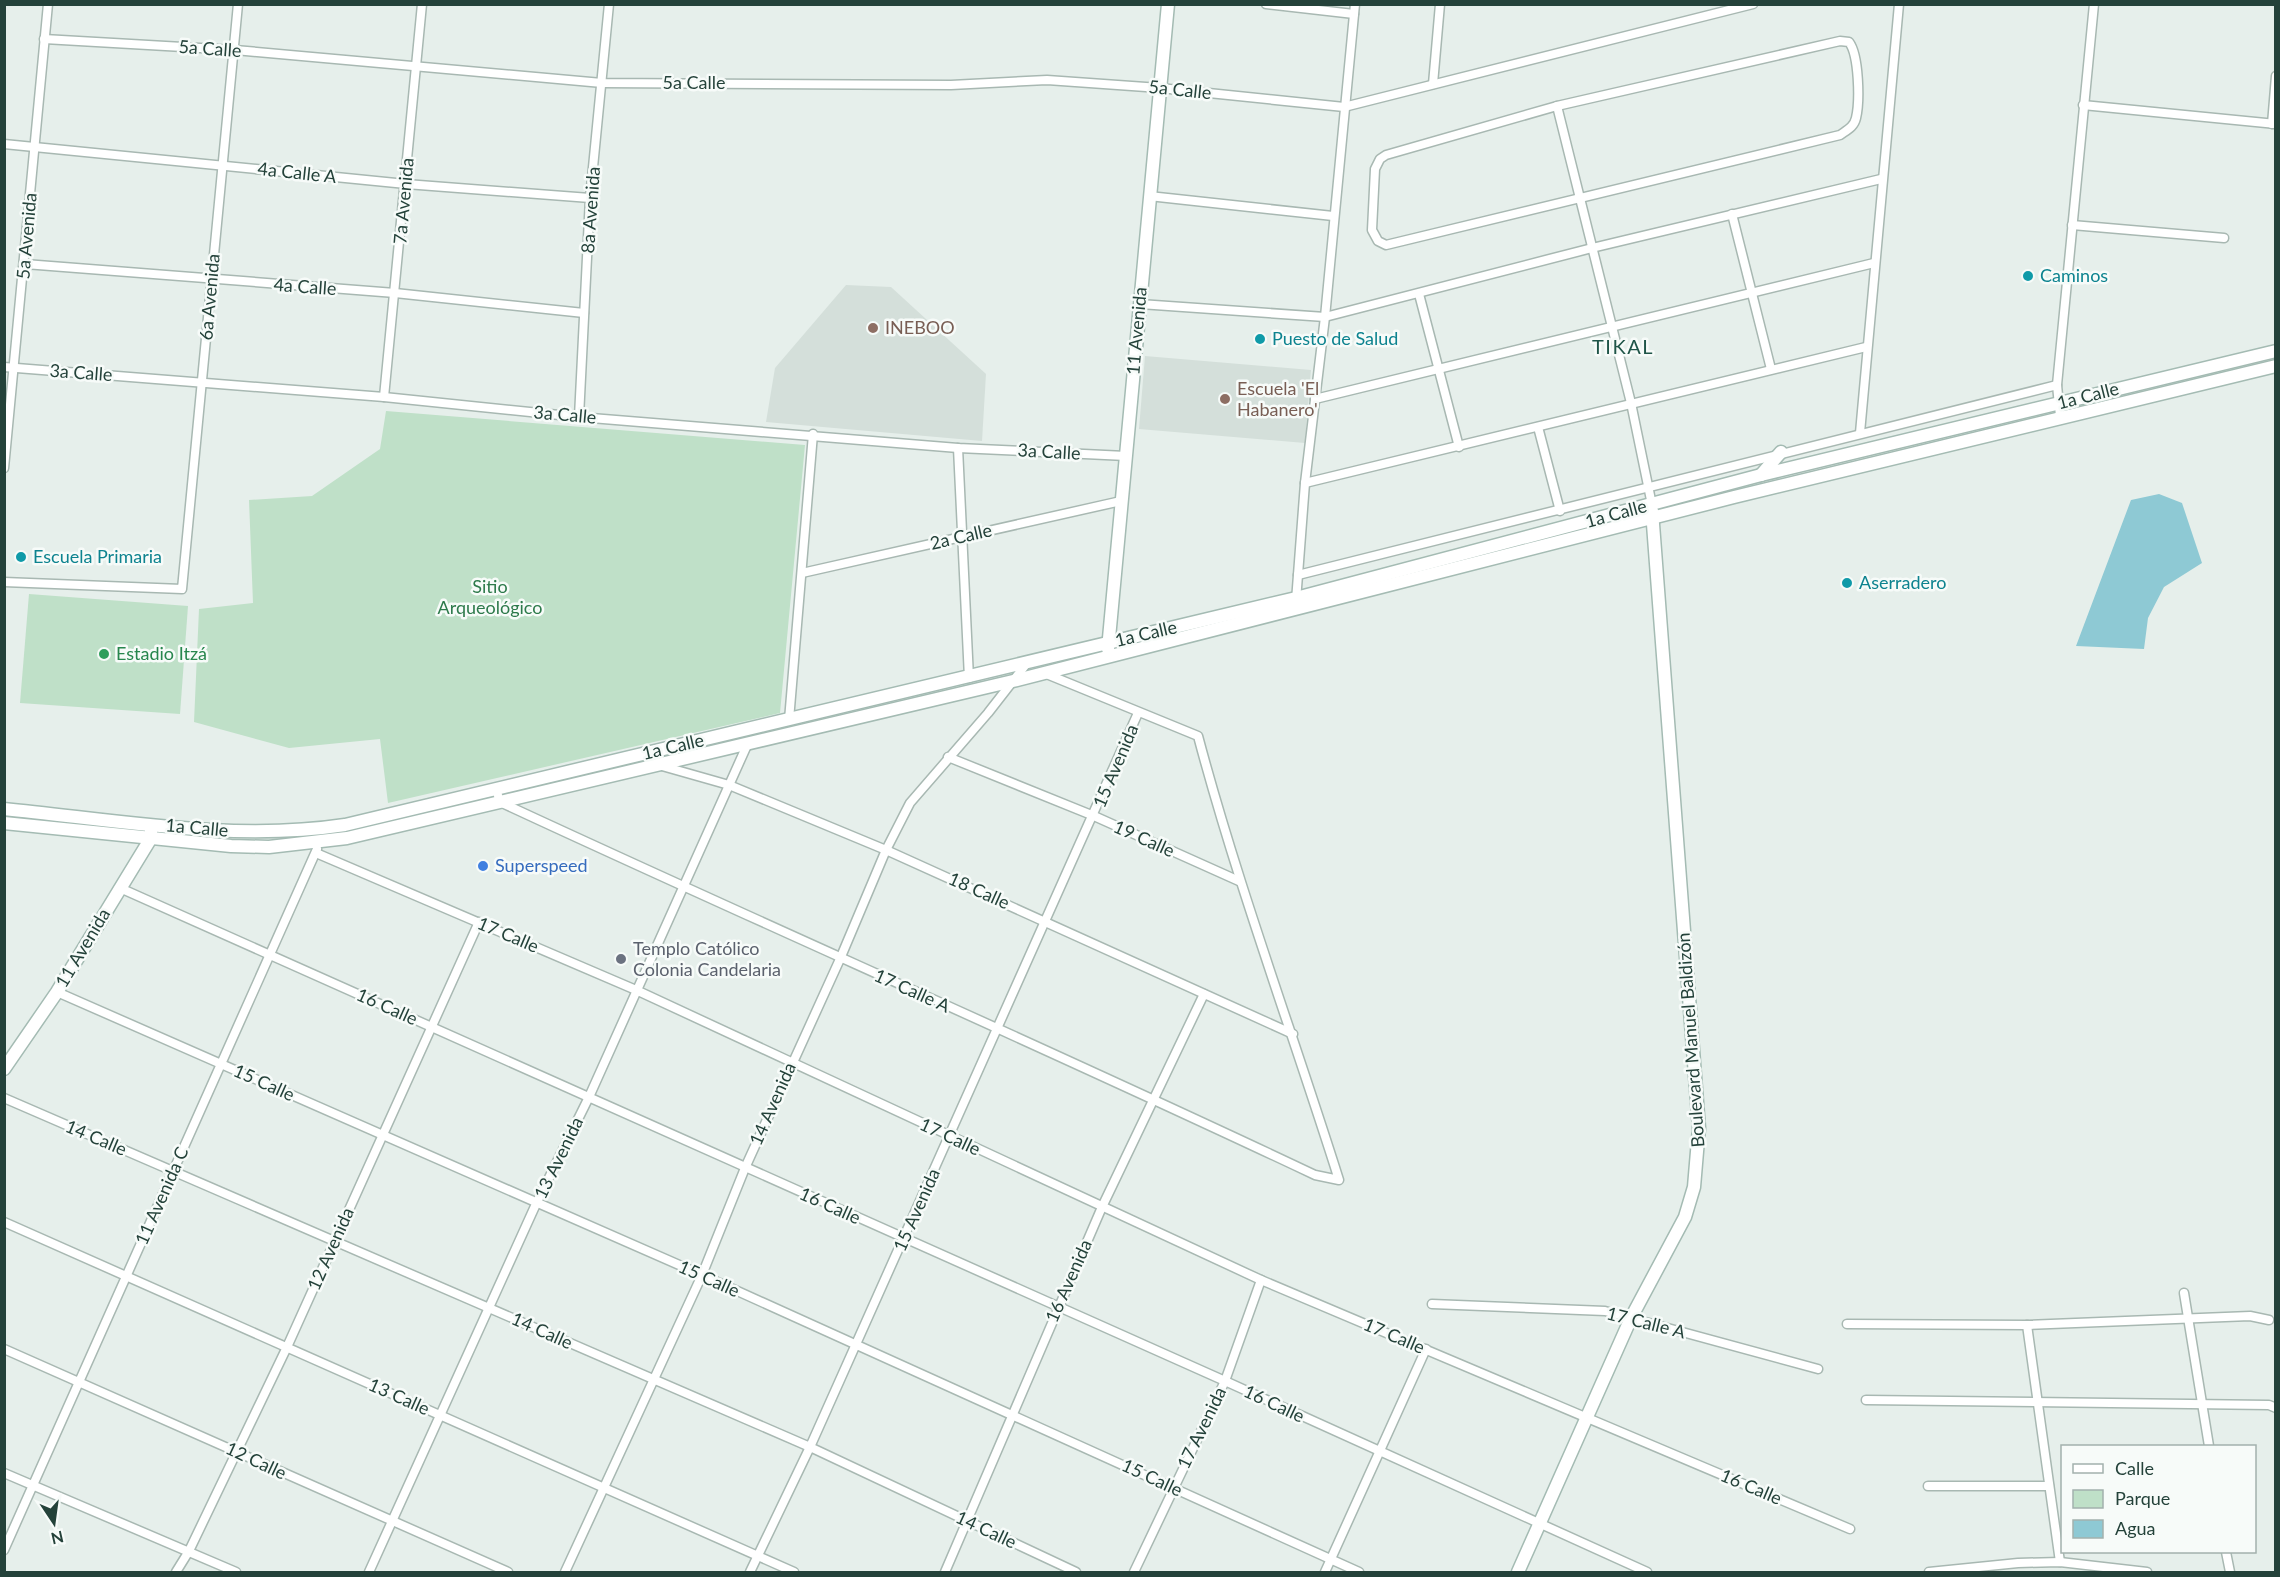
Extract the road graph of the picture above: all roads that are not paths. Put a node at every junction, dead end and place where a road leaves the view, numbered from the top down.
1 (48, 4) edge
2 (238, 4) edge
3 (422, 4) edge
4 (609, 4) edge
5 (1168, 4) edge
6 (1266, 4) edge
7 (1440, 4) edge
8 (1753, 4) edge
9 (1899, 4) edge
10 (2094, 4) edge
11 (1354, 9) edge
12 (44, 39) junction
13 (235, 51) junction
14 (416, 66) junction
15 (2276, 76) edge
16 (602, 83) junction
17 (1433, 84) junction
18 (1160, 88) junction
19 (2083, 105) junction
20 (1557, 106) junction
21 (1344, 107) junction
22 (2274, 124) edge
23 (4, 144) edge
24 (34, 147) junction
25 (222, 165) junction
26 (1881, 179) junction
27 (406, 184) junction
28 (1149, 196) junction
29 (590, 198) junction
30 (1579, 198) junction
31 (1732, 214) junction
32 (1333, 216) junction
33 (2072, 225) junction
34 (2224, 238) dead end
35 (1592, 248) junction
36 (1874, 263) junction
37 (25, 264) junction
38 (212, 280) junction
39 (1754, 291) junction
40 (396, 293) junction
41 (1419, 294) junction
42 (1140, 304) junction
43 (584, 313) junction
44 (1325, 317) junction
45 (1612, 326) junction
46 (1866, 346) junction
47 (2276, 351) edge
48 (2276, 366) edge
49 (9, 367) edge
50 (1440, 369) junction
51 (1771, 369) junction
52 (202, 382) junction
53 (2057, 385) junction
54 (384, 397) junction
55 (1315, 399) junction
56 (1631, 403) junction
57 (2058, 403) junction
58 (2060, 416) junction
59 (579, 417) junction
60 (1538, 427) junction
61 (1955, 429) junction
62 (1860, 433) junction
63 (813, 434) junction
64 (1958, 442) junction
65 (1459, 447) junction
66 (958, 448) junction
67 (1781, 452) junction
68 (1126, 456) junction
69 (4, 468) edge
70 (1761, 475) junction
71 (1305, 483) junction
72 (1730, 483) junction
73 (1649, 489) junction
74 (1734, 497) junction
75 (1121, 501) junction
76 (1652, 505) junction
77 (1560, 511) junction
78 (1653, 518) junction
79 (963, 536) junction
80 (802, 573) junction
81 (1298, 575) junction
82 (4, 582) edge
83 (1297, 604) junction
84 (1108, 650) junction
85 (1041, 660) junction
86 (1026, 663) junction
87 (1044, 673) junction
88 (969, 678) junction
89 (1013, 681) junction
90 (1138, 713) junction
91 (789, 720) junction
92 (748, 743) junction
93 (948, 757) junction
94 (658, 765) junction
95 (729, 785) junction
96 (496, 789) junction
97 (500, 802) junction
98 (4, 809) edge
99 (1094, 816) junction
100 (4, 823) edge
101 (152, 824) junction
102 (346, 831) junction
103 (151, 838) junction
104 (318, 848) junction
105 (886, 850) junction
106 (1239, 881) junction
107 (682, 887) junction
108 (120, 888) junction
109 (1045, 920) junction
110 (479, 922) junction
111 (270, 955) junction
112 (840, 959) junction
113 (636, 990) junction
114 (57, 992) junction
115 (1204, 994) junction
116 (431, 1026) junction
117 (998, 1028) junction
118 (1293, 1034) junction
119 (792, 1061) junction
120 (221, 1064) junction
121 (4, 1069) edge
122 (589, 1097) junction
123 (4, 1098) edge
124 (1155, 1099) junction
125 (382, 1136) junction
126 (949, 1137) junction
127 (745, 1168) junction
128 (173, 1171) junction
129 (536, 1204) junction
130 (1102, 1207) junction
131 (4, 1222) edge
132 (904, 1239) junction
133 (334, 1242) junction
134 (702, 1275) junction
135 (127, 1276) junction
136 (1261, 1280) junction
137 (2184, 1293) dead end
138 (1432, 1304) dead end
139 (489, 1307) junction
140 (1058, 1307) junction
141 (1631, 1318) junction
142 (2189, 1320) junction
143 (2269, 1320) dead end
144 (1847, 1324) dead end
145 (2027, 1325) junction
146 (856, 1344) junction
147 (287, 1347) junction
148 (4, 1348) edge
149 (1426, 1349) junction
150 (1818, 1369) dead end
151 (652, 1380) junction
152 (1225, 1381) junction
153 (79, 1382) junction
154 (1866, 1400) dead end
155 (2036, 1403) junction
156 (2202, 1404) junction
157 (2276, 1408) edge
158 (1011, 1414) junction
159 (439, 1415) junction
160 (1587, 1417) junction
161 (2209, 1445) edge
162 (810, 1447) junction
163 (236, 1451) junction
164 (1378, 1452) junction
165 (4, 1473) edge
166 (33, 1485) junction
167 (1928, 1486) dead end
168 (2049, 1486) junction
169 (1173, 1488) junction
170 (603, 1489) junction
171 (390, 1522) junction
172 (968, 1522) junction
173 (1540, 1525) junction
174 (1850, 1529) dead end
175 (4, 1550) edge
176 (189, 1551) junction
177 (2226, 1553) edge
178 (758, 1557) junction
179 (1330, 1560) junction
180 (2060, 1562) junction
181 (1990, 1569) edge
182 (176, 1572) edge
183 (236, 1572) edge
184 (369, 1572) edge
185 (508, 1572) edge
186 (565, 1572) edge
187 (750, 1572) edge
188 (794, 1572) edge
189 (945, 1572) edge
190 (1076, 1572) edge
191 (1134, 1572) edge
192 (1325, 1572) edge
193 (1359, 1572) edge
194 (1518, 1572) edge
195 (1647, 1572) edge
196 (1929, 1572) edge
197 (2147, 1572) edge
198 (2230, 1572) edge

1 - 12 street, 5a Avenida
2 - 13 street, 6a Avenida
3 - 14 street, 7a Avenida
4 - 16 street, 8a Avenida
5 - 18 main road, 11 Avenida
6 - 11 street
7 - 17 street
8 - 17 street
9 - 26 street
10 - 19 street
11 - 21 street
12 - 13 street, 5a Calle
12 - 24 street, 5a Avenida
13 - 14 street, 5a Calle
13 - 25 street, 6a Avenida
14 - 16 street, 5a Calle
14 - 27 street, 7a Avenida
15 - 22 street
16 - 18 street, 5a Calle
16 - 29 street, 8a Avenida
17 - 21 street
18 - 21 street, 5a Calle
18 - 28 main road, 11 Avenida
19 - 22 street
19 - 33 street
20 - 30 street
20 - 30 street
20 - 30 street
21 - 32 street
23 - 24 street, 4a Calle A
24 - 25 street, 4a Calle A
24 - 37 street, 5a Avenida
25 - 27 street, 4a Calle A
25 - 38 street, 6a Avenida
26 - 31 street
26 - 36 street
27 - 29 street, 4a Calle A
27 - 40 street, 7a Avenida
28 - 32 street
28 - 42 main road, 11 Avenida
29 - 43 street, 8a Avenida
30 - 35 street
31 - 35 street
31 - 39 street
32 - 44 street
33 - 34 street
33 - 53 street
35 - 41 street
35 - 45 street
36 - 39 street
36 - 46 street
37 - 38 street, 4a Calle
37 - 49 street, 5a Avenida
38 - 40 street, 4a Calle
38 - 52 street, 6a Avenida
39 - 45 street
39 - 51 street
40 - 43 street, 4a Calle
40 - 54 street, 7a Avenida
41 - 44 street
41 - 50 street
42 - 44 street
42 - 68 main road, 11 Avenida
43 - 59 street, 8a Avenida
44 - 55 street
45 - 50 street
45 - 56 street
46 - 51 street
46 - 62 street
47 - 57 main road, 1a Calle
48 - 58 main road, 1a Calle
49 - 52 street, 3a Calle
49 - 69 street, 5a Avenida
50 - 55 street
50 - 65 street
51 - 56 street
52 - 54 street, 3a Calle
52 - 82 street, 6a Avenida
53 - 57 street
53 - 62 street, 1a Calle
54 - 59 street, 3a Calle
55 - 71 street
56 - 60 street
56 - 73 street
57 - 58 street
57 - 61 main road, 1a Calle
58 - 64 main road, 1a Calle
59 - 63 street, 3a Calle
60 - 65 street
60 - 77 street
61 - 64 main road
61 - 70 main road, 1a Calle
62 - 67 street, 1a Calle
63 - 66 street, 3a Calle
63 - 80 street
64 - 74 main road, 1a Calle
65 - 71 street
66 - 68 street, 3a Calle
66 - 79 street
67 - 70 main road
67 - 73 street, 1a Calle
68 - 75 main road, 11 Avenida
70 - 72 main road, 1a Calle
71 - 81 street
72 - 74 main road
72 - 76 main road, 1a Calle
73 - 76 street
73 - 77 street, 1a Calle
74 - 78 main road, 1a Calle
75 - 79 street, 2a Calle
75 - 84 main road, 11 Avenida
76 - 78 main road, Boulevard Manuel Baldizón
76 - 83 main road, 1a Calle
77 - 81 street, 1a Calle
78 - 83 main road, 1a Calle
78 - 141 main road, Boulevard Manuel Baldizón
79 - 80 street, 2a Calle
79 - 88 street
80 - 91 street
81 - 83 street
83 - 84 main road, 1a Calle
84 - 85 main road, 1a Calle
84 - 87 main road, 1a Calle
85 - 86 main road, 1a Calle
85 - 87 street
86 - 88 main road, 1a Calle
86 - 89 street, 14 Avenida
87 - 89 main road, 1a Calle
87 - 90 street
88 - 91 main road, 1a Calle
89 - 92 main road, 1a Calle
89 - 93 street, 14 Avenida
90 - 99 street, 15 Avenida
90 - 106 street
91 - 96 main road, 1a Calle
92 - 94 main road, 1a Calle
92 - 95 street, 13 Avenida
93 - 99 street, 19 Calle
93 - 105 street, 14 Avenida
94 - 95 street, 18 Calle
94 - 97 main road, 1a Calle
95 - 105 street, 18 Calle
95 - 107 street, 13 Avenida
96 - 97 street
96 - 102 main road, 1a Calle
97 - 102 main road, 1a Calle
97 - 107 street, 17 Calle A
98 - 101 main road, 1a Calle
99 - 106 street, 19 Calle
99 - 109 street, 15 Avenida
100 - 103 main road, 1a Calle
101 - 102 main road, 1a Calle
101 - 103 main road, 11 Avenida
102 - 104 main road, 1a Calle
103 - 104 main road, 1a Calle
103 - 108 main road, 11 Avenida
104 - 110 street, 17 Calle
104 - 111 street, 11 Avenida C
105 - 109 street, 18 Calle
105 - 112 street, 14 Avenida
106 - 118 street
107 - 112 street, 17 Calle A
107 - 113 street, 13 Avenida
108 - 111 street, 16 Calle
108 - 114 main road, 11 Avenida
109 - 115 street, 18 Calle
109 - 117 street, 15 Avenida
110 - 113 street, 17 Calle
110 - 116 street, 12 Avenida
111 - 116 street, 16 Calle
111 - 120 street, 11 Avenida C
112 - 117 street, 17 Calle A
112 - 119 street, 14 Avenida
113 - 119 street, 17 Calle
113 - 122 street, 13 Avenida
114 - 120 street, 15 Calle
114 - 121 main road, 11 Avenida
115 - 118 street, 18 Calle
115 - 124 street, 16 Avenida
116 - 122 street, 16 Calle
116 - 125 street, 12 Avenida
117 - 124 street, 17 Calle A
117 - 126 street, 15 Avenida
118 - 124 street, 17 Calle A
119 - 126 street, 17 Calle
119 - 127 street, 14 Avenida
120 - 125 street, 15 Calle
120 - 128 street, 11 Avenida C
122 - 127 street, 16 Calle
122 - 129 street, 13 Avenida
123 - 128 street, 14 Calle
124 - 130 street, 16 Avenida
125 - 129 street, 15 Calle
125 - 133 street, 12 Avenida
126 - 130 street, 17 Calle
126 - 132 street, 15 Avenida
127 - 132 street, 16 Calle
127 - 134 street, 14 Avenida
128 - 133 street, 14 Calle
128 - 135 street, 11 Avenida C
129 - 134 street, 15 Calle
129 - 139 street, 13 Avenida
130 - 136 street, 17 Calle
130 - 140 street, 16 Avenida
131 - 135 street, 13 Calle
132 - 140 street, 16 Calle
132 - 146 street, 15 Avenida
133 - 139 street, 14 Calle
133 - 147 street, 12 Avenida
134 - 146 street, 15 Calle
134 - 151 street, 14 Avenida
135 - 147 street, 13 Calle
135 - 153 street, 11 Avenida C
136 - 149 street, 17 Calle
136 - 152 street, 17 Avenida
137 - 142 street
138 - 141 street, 17 Calle A
139 - 151 street, 14 Calle
139 - 159 street, 13 Avenida
140 - 152 street, 16 Calle
140 - 158 street, 16 Avenida
141 - 150 street, 17 Calle A
141 - 160 main road, Boulevard Manuel Baldizón
142 - 143 street
142 - 145 street
142 - 156 street
144 - 145 street
145 - 155 street
146 - 158 street, 15 Calle
146 - 162 street, 15 Avenida
147 - 159 street, 13 Calle
147 - 163 street, 12 Avenida
148 - 153 street, 12 Calle
149 - 160 street, 17 Calle
149 - 164 street
151 - 162 street, 14 Calle
151 - 170 street, 14 Avenida
152 - 164 street, 16 Calle
152 - 169 street, 17 Avenida
153 - 163 street, 12 Calle
153 - 166 street, 11 Avenida C
154 - 155 street
155 - 156 street
155 - 168 street
156 - 157 street
156 - 161 street
158 - 169 street, 15 Calle
158 - 172 street, 16 Avenida
159 - 170 street, 13 Calle
159 - 171 street, 13 Avenida
160 - 173 main road, Boulevard Manuel Baldizón
160 - 174 street, 16 Calle
162 - 172 street, 14 Calle
162 - 178 street, 15 Avenida
163 - 171 street, 12 Calle
163 - 176 street, 12 Avenida
164 - 173 street, 16 Calle
164 - 179 street
165 - 166 street
166 - 175 street, 11 Avenida C
166 - 176 street
167 - 168 street
168 - 180 street
169 - 179 street, 15 Calle
169 - 191 street, 17 Avenida
170 - 178 street, 13 Calle
170 - 186 street, 14 Avenida
171 - 184 street, 13 Avenida
171 - 185 street, 12 Calle
172 - 189 street, 16 Avenida
172 - 190 street, 14 Calle
173 - 194 main road, Boulevard Manuel Baldizón
173 - 195 street
176 - 182 street, 12 Avenida
176 - 183 street
177 - 198 street
178 - 187 street, 15 Avenida
178 - 188 street, 13 Calle
179 - 192 street
179 - 193 street, 15 Calle
180 - 181 street
180 - 197 street
181 - 196 street

